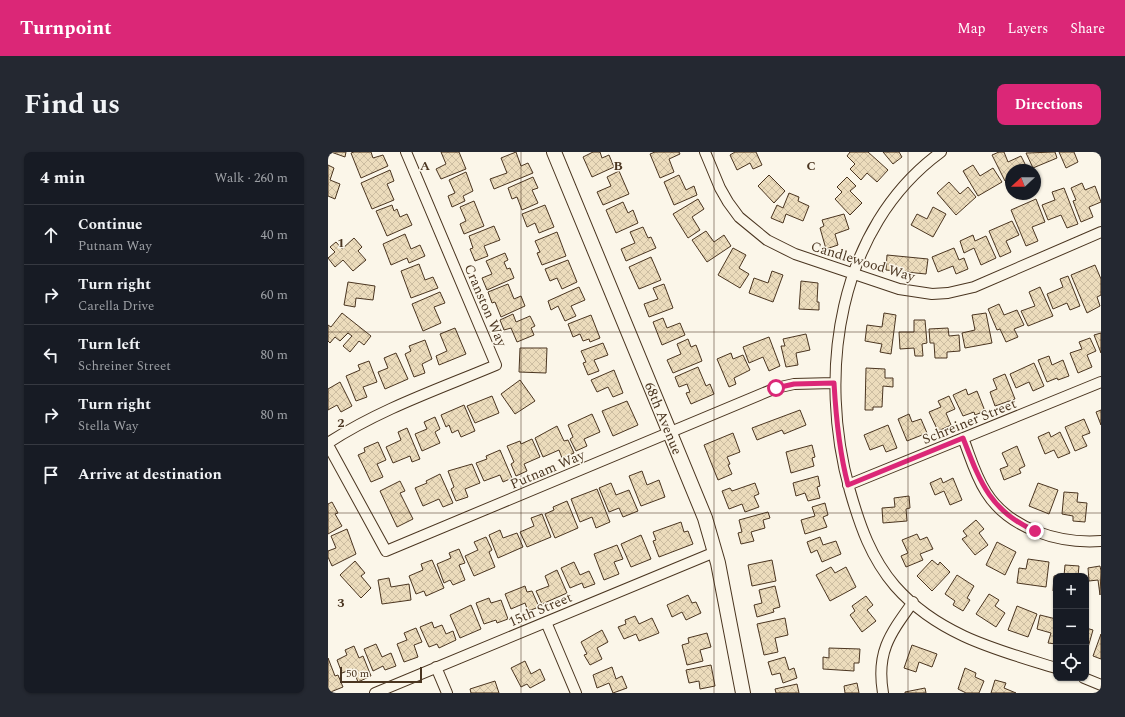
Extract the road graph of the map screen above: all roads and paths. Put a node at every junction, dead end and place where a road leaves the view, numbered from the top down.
1 (406, 152) edge
2 (554, 152) edge
3 (705, 152) edge
4 (941, 152) edge
5 (1101, 232) edge
6 (854, 274) junction
7 (1101, 382) edge
8 (834, 383) junction
9 (671, 432) junction
10 (963, 438) junction
11 (328, 444) edge
12 (848, 485) junction
13 (1101, 541) edge
14 (715, 552) junction
15 (913, 602) junction
16 (546, 622) junction
17 (436, 667) junction
18 (1053, 667) edge
19 (1089, 680) edge
20 (1101, 686) edge
21 (375, 693) edge
22 (447, 693) edge
23 (576, 693) edge
24 (744, 693) edge
25 (883, 693) edge

1 - 11 street, Cranston Way
2 - 9 street, 68th Avenue
3 - 6 street, Candlewood Way
4 - 6 street
5 - 6 street, Candlewood Way
6 - 8 street
7 - 10 street, Schreiner Street
8 - 9 street, Putnam Way
8 - 12 street
9 - 11 street, Putnam Way
9 - 14 street, 68th Avenue
10 - 12 street, Schreiner Street
10 - 13 street
12 - 15 street
14 - 16 street, 15th Street
14 - 24 street, 68th Avenue
15 - 18 street
15 - 25 street
16 - 17 street, 15th Street
16 - 23 street
17 - 21 street, 15th Street
17 - 22 street
19 - 20 street

